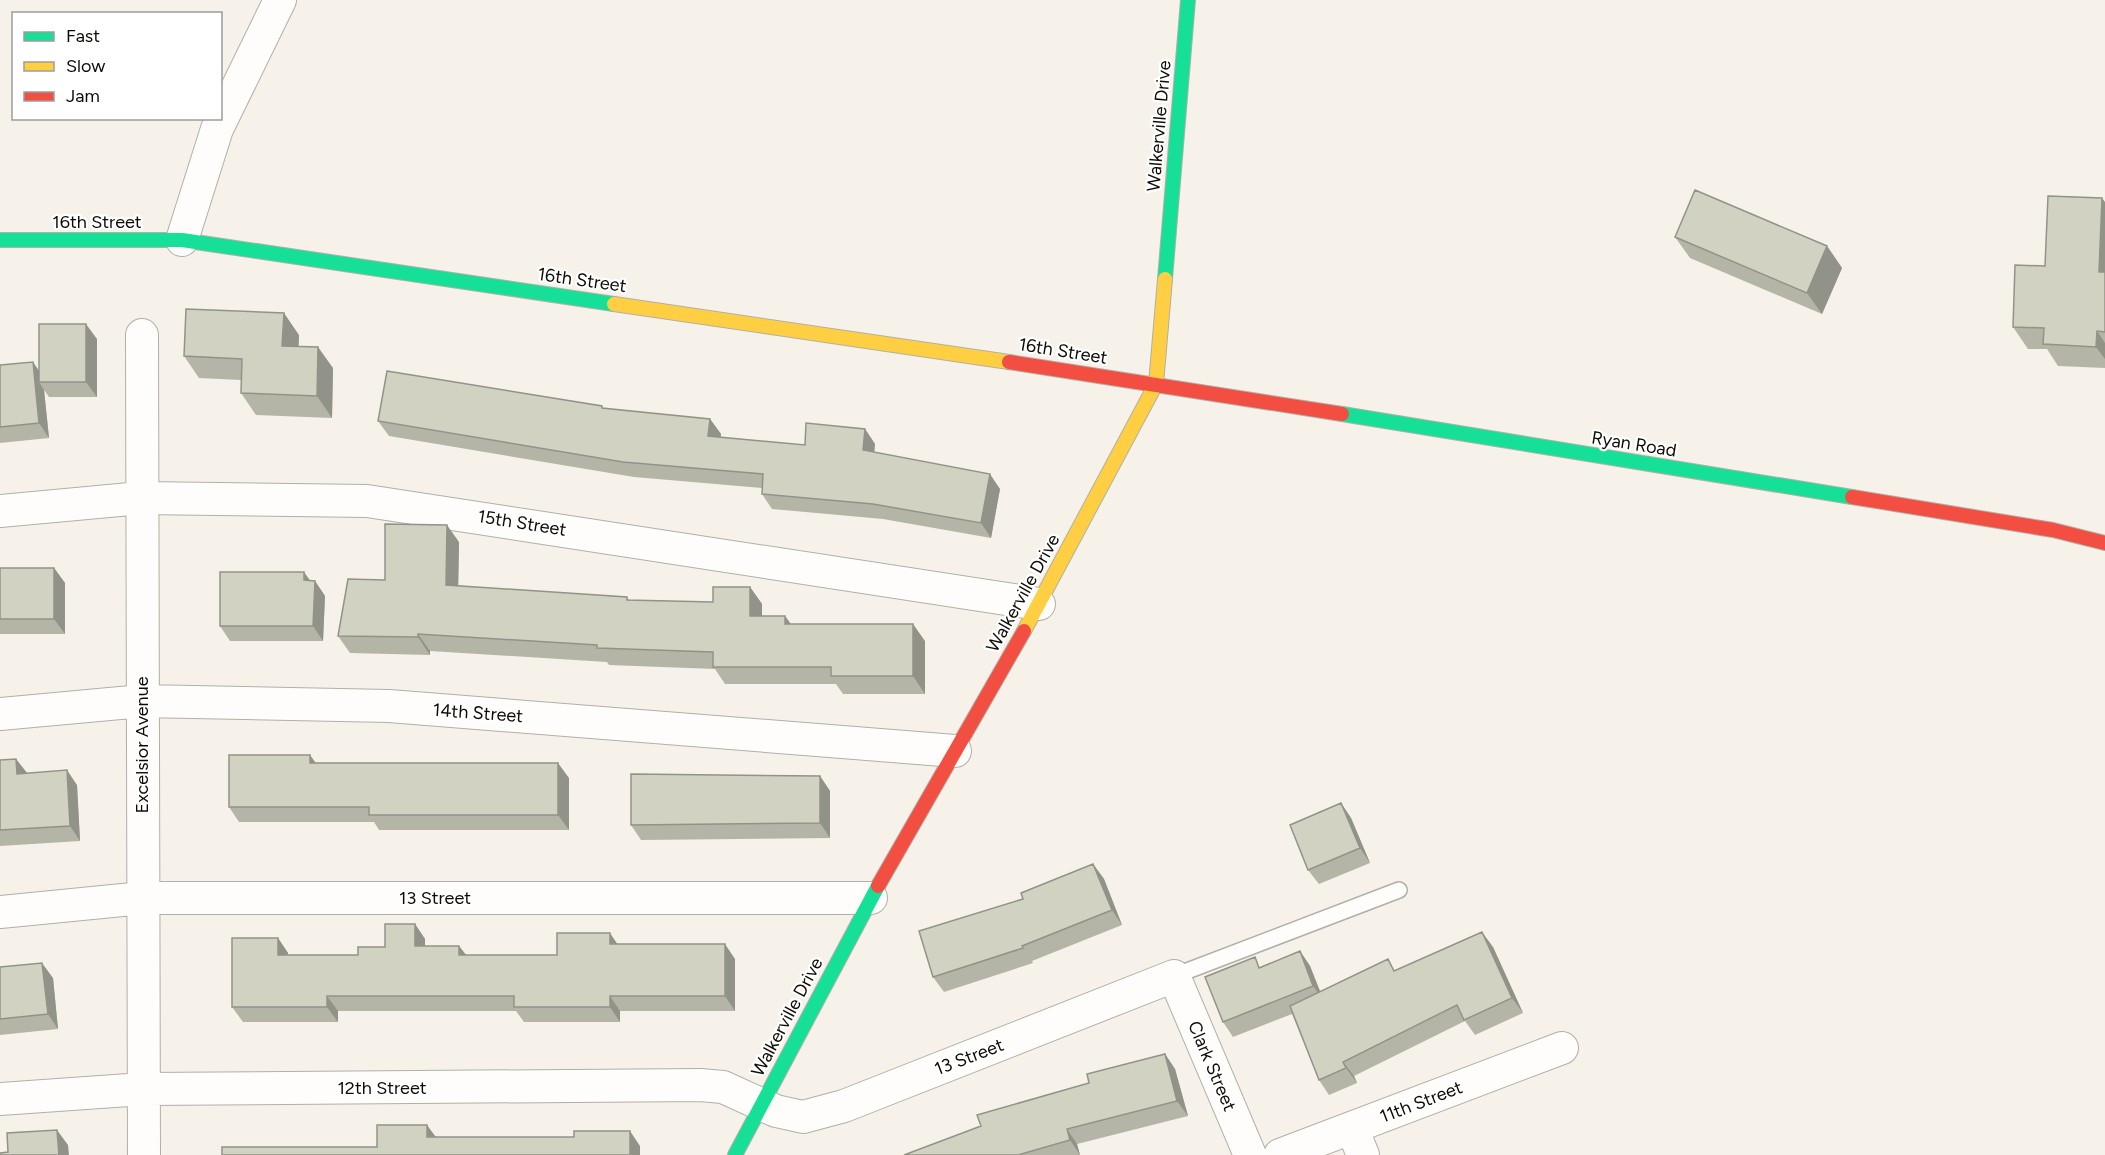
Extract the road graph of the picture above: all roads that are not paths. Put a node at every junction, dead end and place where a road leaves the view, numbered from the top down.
1 (280, 0) edge
2 (1188, 0) edge
3 (0, 240) edge
4 (182, 240) junction
5 (142, 335) dead end
6 (1156, 384) junction
7 (141, 498) junction
8 (0, 511) edge
9 (2105, 543) edge
10 (1039, 604) junction
11 (142, 701) junction
12 (0, 714) edge
13 (955, 751) junction
14 (1399, 890) dead end
15 (143, 898) junction
16 (871, 898) junction
17 (0, 912) edge
18 (1174, 976) junction
19 (1562, 1048) dead end
20 (143, 1089) junction
21 (0, 1099) edge
22 (762, 1104) junction
23 (1358, 1141) edge
24 (144, 1155) edge
25 (735, 1155) edge
26 (1250, 1155) edge
27 (1280, 1155) edge

1 - 4 street
2 - 6 street, Walkerville Drive
3 - 4 street, 16th Street
4 - 6 street, 16th Street
5 - 7 street, Excelsior Avenue
6 - 9 street, Ryan Road
6 - 10 street, Walkerville Drive
7 - 8 street, 15th Street
7 - 10 street, 15th Street
7 - 11 street, Excelsior Avenue
10 - 13 street, Walkerville Drive
11 - 12 street, 14th Street
11 - 13 street, 14th Street
11 - 15 street, Excelsior Avenue
13 - 16 street, Walkerville Drive
14 - 18 lane
15 - 16 street, 13 Street
15 - 17 street, 13 Street
15 - 20 street, Excelsior Avenue
16 - 22 street, Walkerville Drive
18 - 22 street, 13 Street
18 - 26 street, Clark Street
19 - 23 street, 11th Street
20 - 21 street, 12th Street
20 - 22 street, 12th Street
20 - 24 street, Excelsior Avenue
22 - 25 street, Walkerville Drive
23 - 27 street, 11th Street

